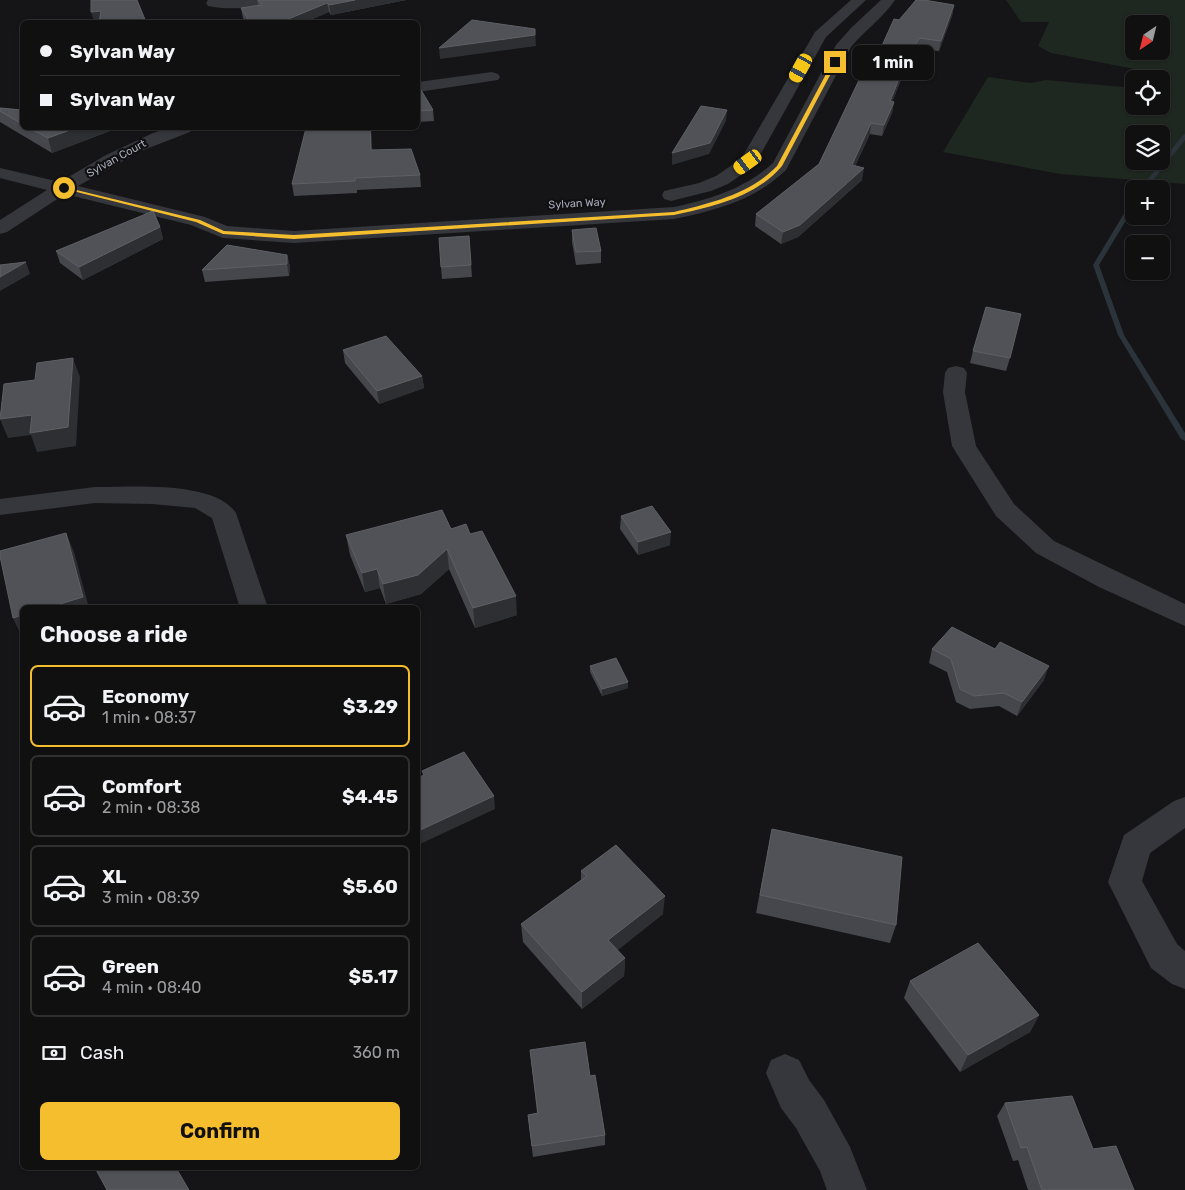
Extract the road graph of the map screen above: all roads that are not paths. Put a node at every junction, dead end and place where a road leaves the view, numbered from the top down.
1 (276, 0) edge
2 (888, 0) edge
3 (213, 3) dead end
4 (855, 5) edge
5 (875, 14) junction
6 (492, 76) dead end
7 (420, 87) edge
8 (178, 130) edge
9 (0, 173) edge
10 (64, 188) junction
11 (334, 223) junction
12 (0, 228) edge
13 (956, 373) dead end
14 (0, 507) edge
15 (253, 605) edge
16 (1185, 616) edge
17 (1185, 810) edge
18 (1185, 972) edge
19 (786, 1073) dead end
20 (846, 1190) edge

1 - 3 street
2 - 5 street, Sylvan Way
4 - 5 street
4 - 11 street, Sylvan Way
5 - 11 street, Sylvan Way
6 - 7 street
8 - 10 street, Sylvan Court
9 - 10 street, Sylvan Way
10 - 11 street, Sylvan Way
10 - 12 street, Sylvan Court
13 - 16 street
14 - 15 street
17 - 18 street
19 - 20 street

